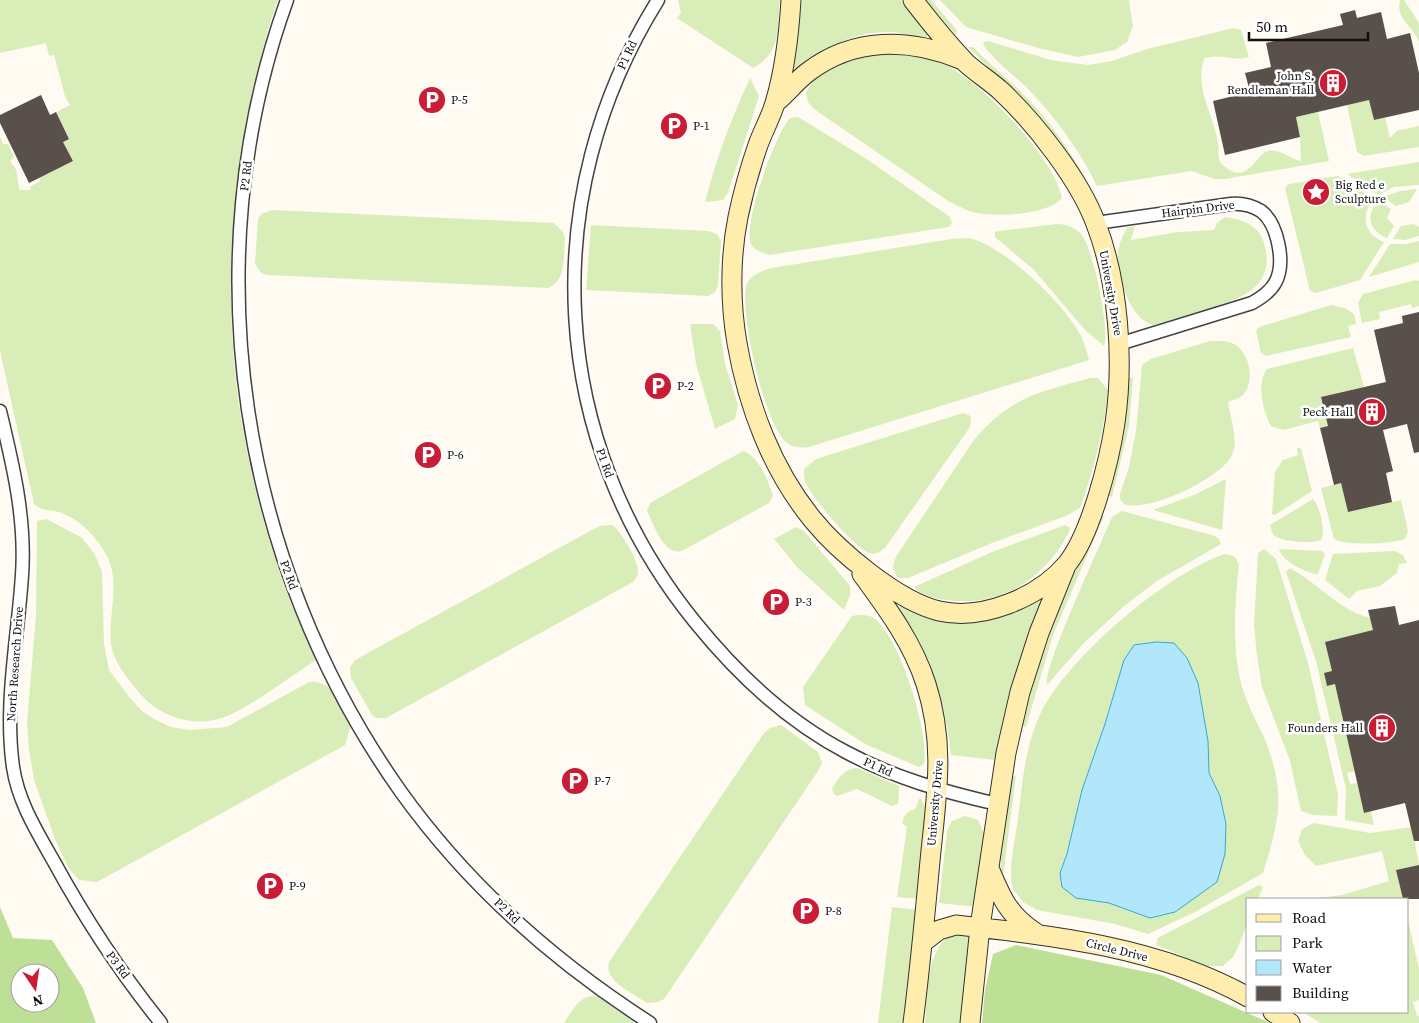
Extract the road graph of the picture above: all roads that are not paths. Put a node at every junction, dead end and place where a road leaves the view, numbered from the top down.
1 (287, 0) edge
2 (658, 0) edge
3 (791, 0) edge
4 (913, 0) edge
5 (965, 61) junction
6 (775, 103) junction
7 (1096, 223) junction
8 (1119, 344) junction
9 (0, 411) edge
10 (856, 564) junction
11 (1066, 564) junction
12 (937, 790) junction
13 (997, 804) junction
14 (989, 866) junction
15 (77, 904) joint
16 (980, 927) junction
17 (1039, 935) junction
18 (922, 943) junction
19 (1246, 996) edge
20 (1275, 1013) edge
21 (161, 1023) edge
22 (650, 1023) edge
23 (913, 1023) edge
24 (970, 1023) edge
25 (1290, 1023) edge

1 - 22 street, P2 Rd
2 - 12 street, P1 Rd
3 - 6 main road, University Drive
4 - 5 main road, University Drive
5 - 6 main road, University Drive
5 - 7 main road, University Drive
6 - 10 main road, University Drive
7 - 8 main road, University Drive
7 - 8 street, Hairpin Drive
8 - 11 main road, University Drive
9 - 15 street, North Research Drive
10 - 11 main road, University Drive
10 - 12 main road, University Drive
11 - 13 main road, University Drive
12 - 13 street, P1 Rd
12 - 18 main road, University Drive
13 - 14 main road, University Drive
14 - 16 main road, University Drive
14 - 17 main road
15 - 21 street, P3 Rd
16 - 17 main road, Circle Drive
16 - 18 main road, Circle Drive
16 - 24 main road, University Drive
17 - 19 main road, Circle Drive
18 - 23 main road, University Drive
20 - 25 main road

